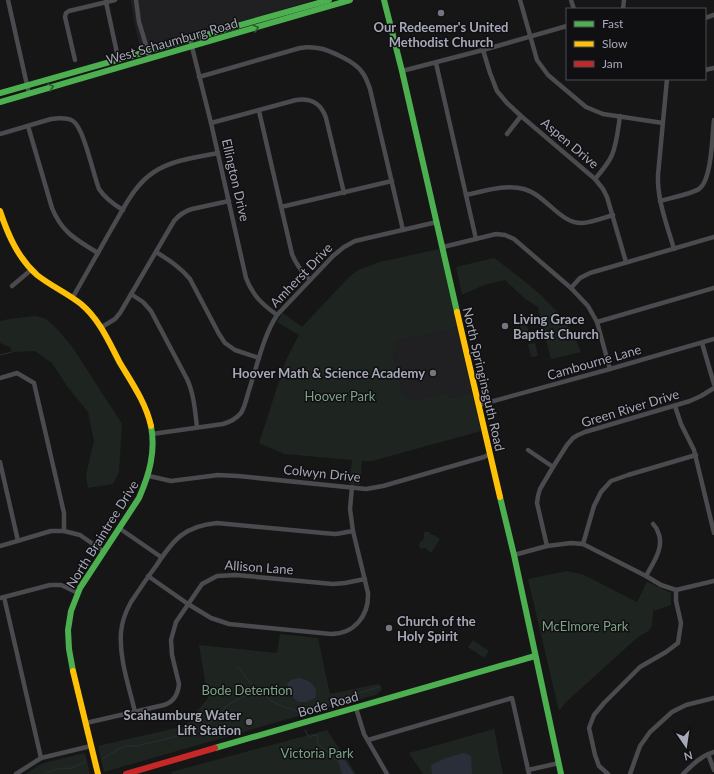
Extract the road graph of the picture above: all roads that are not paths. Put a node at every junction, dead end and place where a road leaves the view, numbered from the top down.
1 (8, 0) edge
2 (115, 0) edge
3 (136, 0) edge
4 (329, 0) edge
5 (350, 0) edge
6 (384, 0) edge
7 (520, 0) edge
8 (95, 2) edge
9 (106, 2) junction
10 (566, 26) edge
11 (530, 36) junction
12 (190, 40) junction
13 (192, 46) junction
14 (483, 50) junction
15 (148, 51) junction
16 (118, 53) dead end
17 (150, 58) junction
18 (75, 60) dead end
19 (436, 63) junction
20 (402, 71) junction
21 (199, 77) junction
22 (667, 80) edge
23 (28, 86) junction
24 (0, 93) edge
25 (29, 94) junction
26 (0, 102) edge
27 (259, 111) junction
28 (521, 116) junction
29 (620, 116) junction
30 (714, 120) edge
31 (211, 123) junction
32 (664, 123) junction
33 (28, 126) junction
34 (0, 134) edge
35 (507, 134) dead end
36 (218, 153) junction
37 (595, 179) junction
38 (392, 181) junction
39 (344, 193) junction
40 (466, 196) junction
41 (229, 201) junction
42 (660, 201) junction
43 (281, 207) junction
44 (123, 210) junction
45 (0, 211) edge
46 (613, 215) junction
47 (437, 222) junction
48 (403, 230) junction
49 (714, 237) edge
50 (476, 239) junction
51 (443, 247) junction
52 (674, 249) junction
53 (156, 252) junction
54 (98, 253) junction
55 (626, 262) junction
56 (31, 270) junction
57 (310, 280) junction
58 (12, 286) dead end
59 (571, 288) junction
60 (714, 288) edge
61 (131, 294) junction
62 (73, 297) junction
63 (277, 315) junction
64 (597, 322) junction
65 (102, 327) junction
66 (714, 339) edge
67 (702, 343) junction
68 (259, 358) junction
69 (610, 369) junction
70 (0, 378) edge
71 (714, 384) edge
72 (714, 388) edge
73 (479, 405) junction
74 (676, 406) junction
75 (197, 427) junction
76 (152, 434) junction
77 (528, 450) dead end
78 (490, 454) junction
79 (696, 455) junction
80 (0, 462) edge
81 (553, 467) junction
82 (149, 476) junction
83 (352, 487) junction
84 (653, 524) dead end
85 (119, 528) junction
86 (64, 531) junction
87 (353, 531) junction
88 (714, 533) edge
89 (18, 540) junction
90 (584, 544) junction
91 (0, 546) edge
92 (547, 546) junction
93 (103, 552) junction
94 (514, 555) junction
95 (162, 557) junction
96 (148, 576) junction
97 (646, 576) junction
98 (365, 579) junction
99 (714, 581) edge
100 (676, 590) junction
101 (78, 593) junction
102 (2, 598) edge
103 (188, 604) junction
104 (535, 656) junction
105 (714, 698) edge
106 (356, 708) junction
107 (135, 712) junction
108 (86, 723) junction
109 (368, 740) junction
110 (91, 746) junction
111 (714, 752) edge
112 (708, 754) junction
113 (41, 758) junction
114 (559, 763) junction
115 (714, 770) edge
116 (529, 772) edge
117 (16, 774) edge
118 (98, 774) edge
119 (126, 774) edge
120 (388, 774) edge
121 (561, 774) edge
122 (608, 774) edge
123 (630, 774) edge
124 (683, 774) edge

1 - 23 street
2 - 9 street
3 - 15 street
4 - 12 street, West Schaumburg Road
13 -> 5 street, West Schaumburg Road
6 - 20 street, North Springinsguth Road
7 - 11 street
8 - 9 street
8 - 18 street
9 - 16 street
10 - 11 street
11 - 14 street
11 - 29 street
12 - 13 street, Ellington Drive
12 - 15 street, West Schaumburg Road
13 - 17 street, West Schaumburg Road
13 - 21 street, Ellington Drive
14 - 19 street
14 - 28 street, Aspen Drive
15 - 17 street
15 - 23 street, West Schaumburg Road
25 -> 17 street, West Schaumburg Road
19 - 20 street
19 - 40 street
20 - 47 street, North Springinsguth Road
21 - 31 street, Ellington Drive
21 - 38 street
22 - 32 street
23 - 24 street, West Schaumburg Road
23 - 25 street
25 - 26 street, West Schaumburg Road
27 - 31 street
27 - 39 street
27 - 43 street
28 - 35 street
28 - 37 street, Aspen Drive
29 - 32 street
29 - 37 street
30 - 42 street
31 - 36 street, Ellington Drive
32 - 42 street
33 - 34 street
33 - 44 street
33 - 54 street
36 - 41 street, Ellington Drive
36 - 44 street
37 - 46 street, Aspen Drive
38 - 39 street
38 - 48 street
39 - 43 street
40 - 46 street
40 - 50 street
41 - 53 street
41 - 63 street, Ellington Drive
42 - 52 street
43 - 57 street
44 - 54 street
45 - 56 street, North Braintree Drive
46 - 55 street, Aspen Drive
47 - 48 street, Amherst Drive
47 - 51 street, North Springinsguth Road
48 - 57 street, Amherst Drive
49 - 52 street
50 - 51 street
50 - 59 street
51 - 73 street, North Springinsguth Road
52 - 55 street
53 - 61 street
53 - 68 street
54 - 62 street
55 - 59 street
56 - 58 street
56 - 62 street, North Braintree Drive
57 - 63 street, Amherst Drive
59 - 64 street
60 - 64 street
61 - 65 street
61 - 75 street
62 - 65 street, North Braintree Drive
63 - 68 street, Amherst Drive
64 - 69 street
65 - 76 street, North Braintree Drive
66 - 67 street, Cambourne Lane
67 - 69 street, Cambourne Lane
67 - 71 street
68 - 75 street, Amherst Drive
69 - 73 street, Cambourne Lane
70 - 86 street
72 - 74 street, Green River Drive
73 - 78 street, North Springinsguth Road
74 - 79 street
74 - 81 street, Green River Drive
75 - 76 street, Amherst Drive
76 - 82 street, North Braintree Drive
77 - 81 street
78 - 83 street, Colwyn Drive
78 - 94 street, North Springinsguth Road
79 - 88 street
79 - 90 street
80 - 89 street
81 - 92 street, Green River Drive
82 - 83 street, Colwyn Drive
82 - 85 street, North Braintree Drive
83 - 87 street
84 - 97 street
85 - 93 street, North Braintree Drive
85 - 95 street
86 - 89 street
86 - 93 street
87 - 95 street
87 - 98 street
89 - 91 street
90 - 92 street
90 - 97 street
92 - 94 street
93 - 101 street, North Braintree Drive
94 - 104 street, North Springinsguth Road
95 - 96 street
96 - 103 street
96 - 107 street
97 - 100 street
98 - 103 street, Allison Lane
98 - 103 street
99 - 100 street
100 - 122 street
101 - 102 street
101 - 108 street, North Braintree Drive
102 - 113 street
103 - 107 street, Allison Lane
104 - 106 street, Bode Road
104 - 114 street, North Springinsguth Road
105 - 123 street
106 - 109 street
106 - 119 street, Bode Road
107 - 108 street, Allison Lane
108 - 110 street, North Braintree Drive
109 - 116 street
109 - 120 street
110 - 113 street
110 - 118 street, North Braintree Drive
111 - 112 street
112 - 115 street
112 - 124 street
113 - 117 street
114 - 116 street
114 - 121 street

